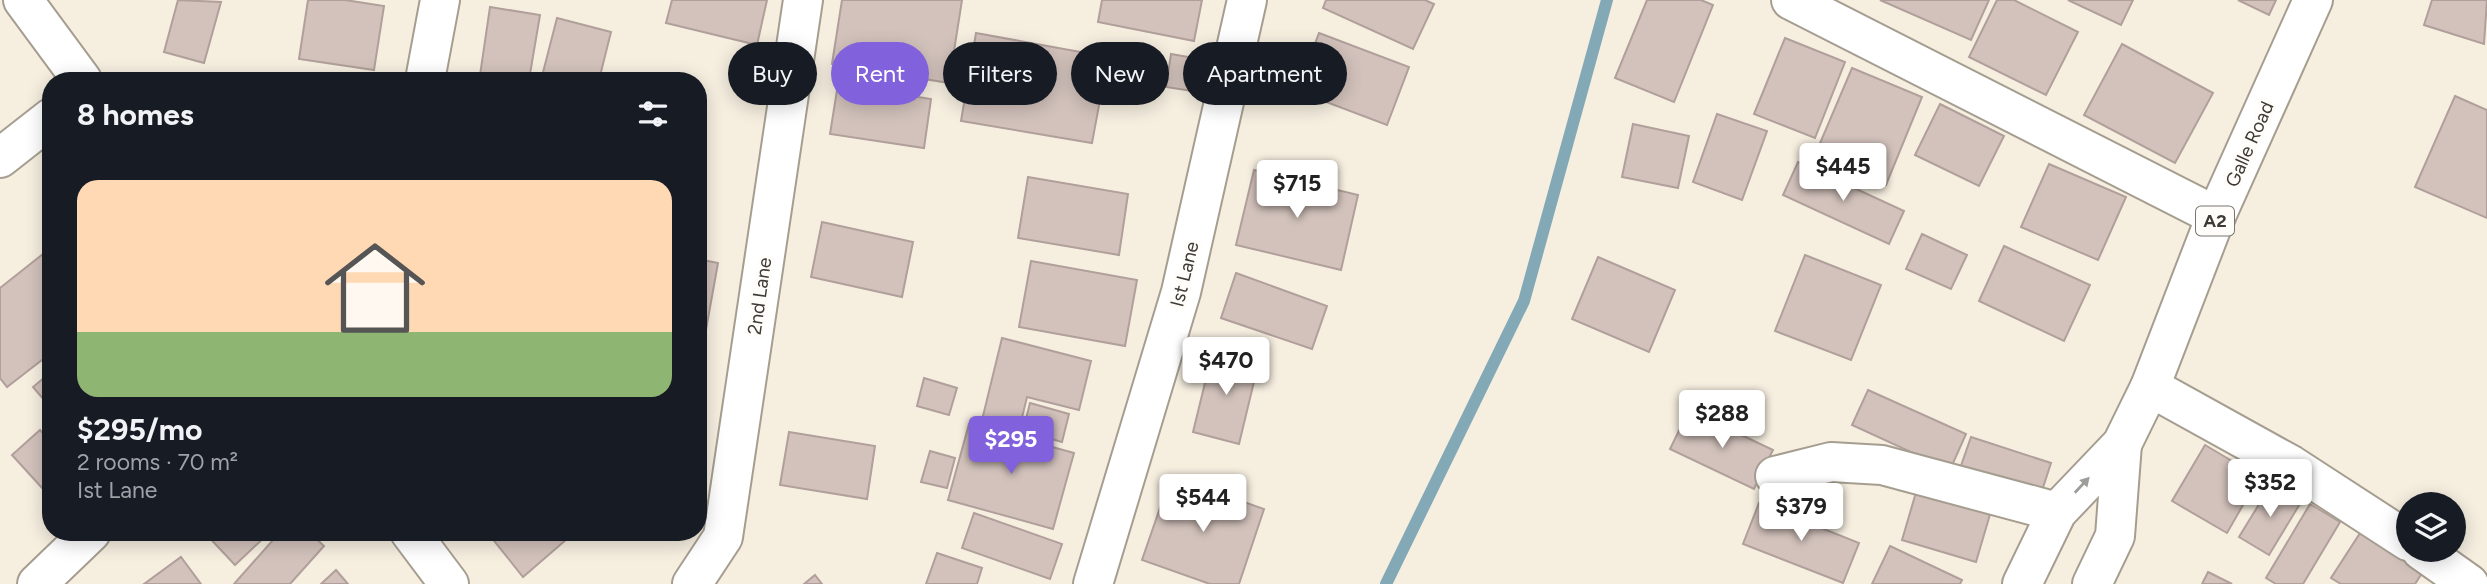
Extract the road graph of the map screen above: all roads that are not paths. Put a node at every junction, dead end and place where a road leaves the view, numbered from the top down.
1 (23, 0) edge
2 (440, 0) edge
3 (803, 0) edge
4 (1247, 0) edge
5 (1791, 0) edge
6 (2313, 0) edge
7 (76, 72) edge
8 (426, 72) edge
9 (42, 125) edge
10 (0, 158) edge
11 (2216, 216) junction
12 (2150, 387) junction
13 (2122, 444) junction
14 (1775, 476) dead end
15 (2057, 512) junction
16 (2396, 533) edge
17 (82, 541) edge
18 (417, 541) edge
19 (2438, 562) edge
20 (37, 584) edge
21 (449, 584) edge
22 (692, 584) edge
23 (1093, 584) edge
24 (2022, 584) edge
25 (2092, 584) edge
26 (2469, 584) edge

1 - 7 main road
2 - 8 main road
3 - 22 main road, 2nd Lane
4 - 23 main road, Ist Lane
5 - 11 main road
6 - 11 main road, Galle Road / A2
9 - 10 main road
11 - 12 main road, Galle Road / A2
12 - 13 main road, Galle Road / A2
12 - 16 main road
15 -> 13 main road, Galle Road / A2
13 - 25 main road, Galle Road / A2
14 - 15 main road
15 - 24 main road, Galle Road / A2
17 - 20 main road
18 - 21 main road
19 - 26 main road

